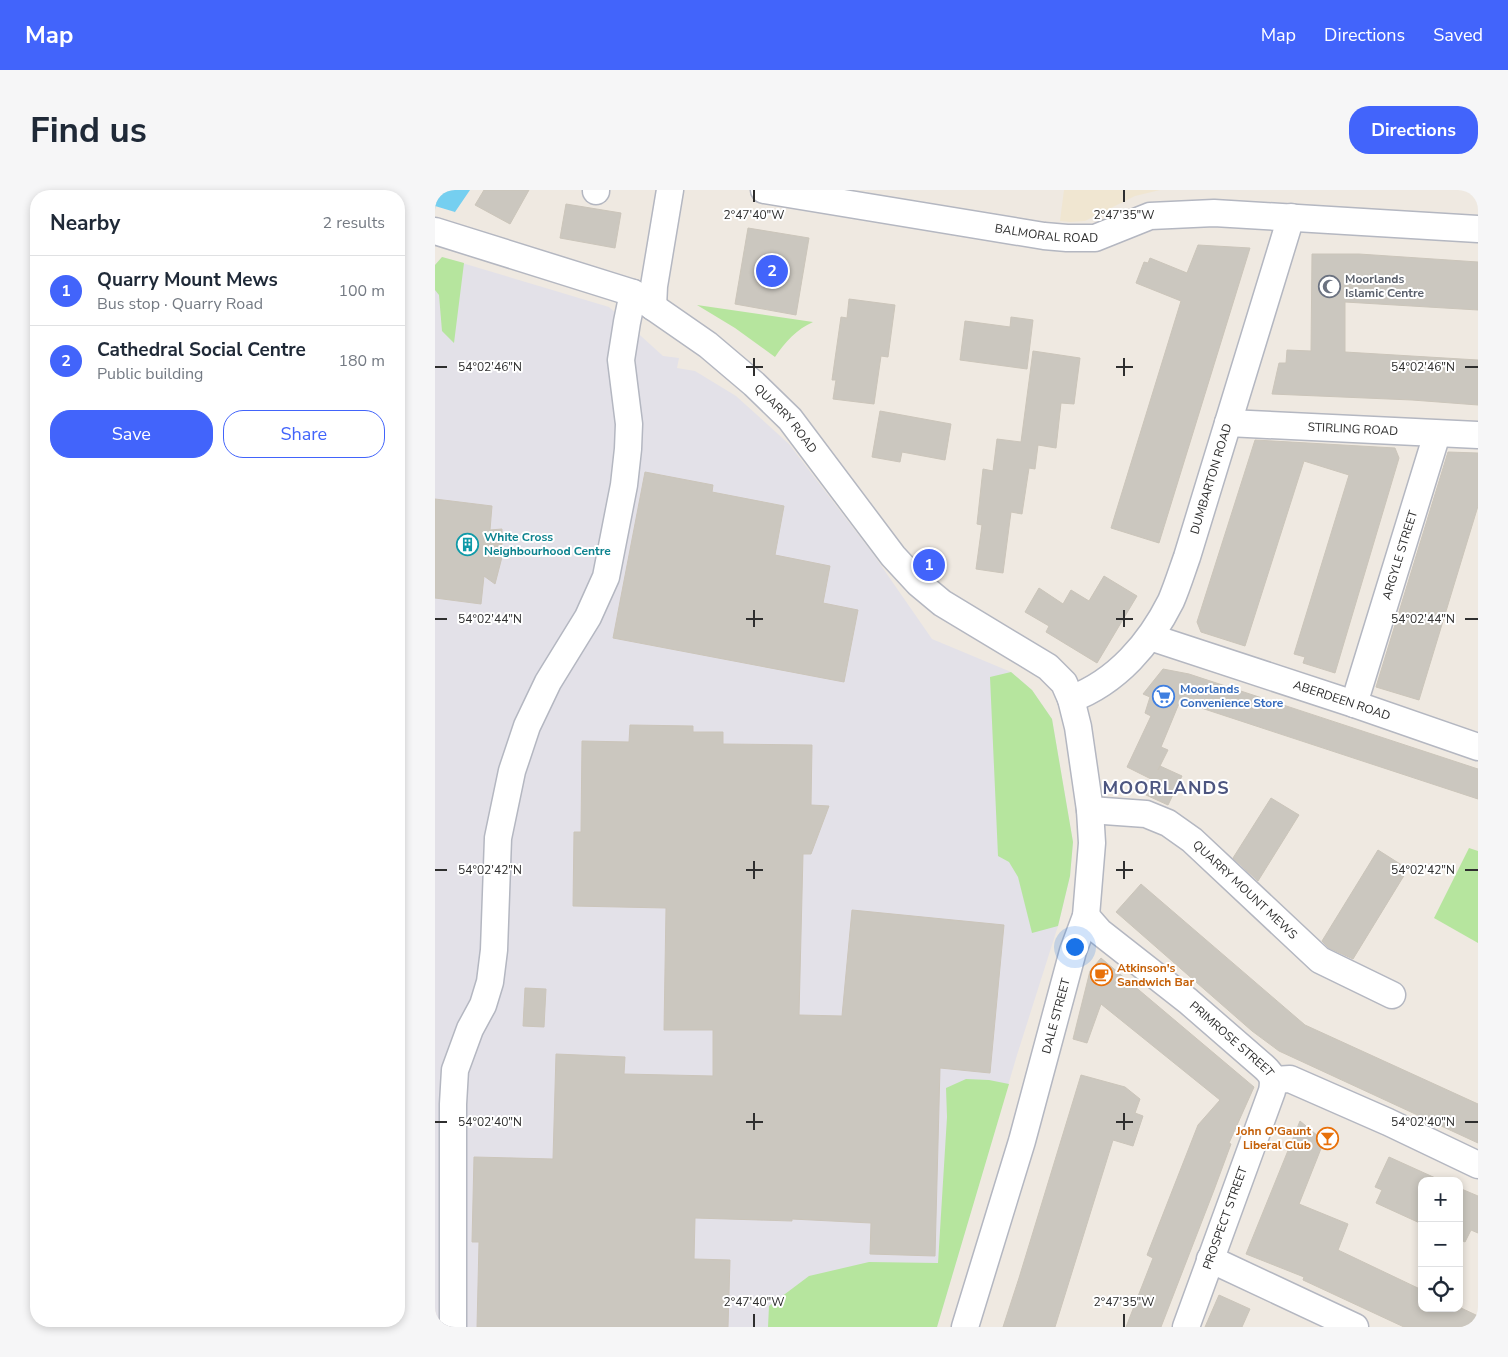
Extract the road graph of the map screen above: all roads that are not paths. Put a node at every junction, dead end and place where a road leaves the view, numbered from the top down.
1 (670, 190) edge
2 (764, 190) edge
3 (1291, 217) junction
4 (1478, 229) edge
5 (437, 231) edge
6 (643, 300) junction
7 (1228, 423) junction
8 (1437, 434) junction
9 (1478, 436) edge
10 (1150, 637) junction
11 (1071, 699) junction
12 (1354, 704) junction
13 (1478, 747) edge
14 (1090, 810) junction
15 (1086, 916) junction
16 (1392, 995) dead end
17 (1273, 1080) junction
18 (1478, 1165) edge
19 (1210, 1259) junction
20 (453, 1327) edge
21 (965, 1327) edge
22 (1185, 1327) edge
23 (1355, 1327) edge

1 - 6 street
2 - 3 street, BALMORAL ROAD
3 - 4 street, BALMORAL ROAD
3 - 7 street, DUMBARTON ROAD
5 - 6 street, QUARRY ROAD
6 - 11 street, QUARRY ROAD
6 - 20 street
7 - 8 street, STIRLING ROAD
7 - 10 street, DUMBARTON ROAD
8 - 9 street, STIRLING ROAD
8 - 12 street, ARGYLE STREET
10 - 11 street, DUMBARTON ROAD
10 - 12 street, ABERDEEN ROAD
11 - 14 street, DALE STREET
12 - 13 street, ABERDEEN ROAD
14 - 15 street, DALE STREET
14 - 16 street, QUARRY MOUNT MEWS
15 - 17 street, PRIMROSE STREET
15 - 21 street, DALE STREET
17 - 18 street, PRIMROSE STREET
17 - 19 street, PROSPECT STREET
19 - 22 street, PROSPECT STREET
19 - 23 street

